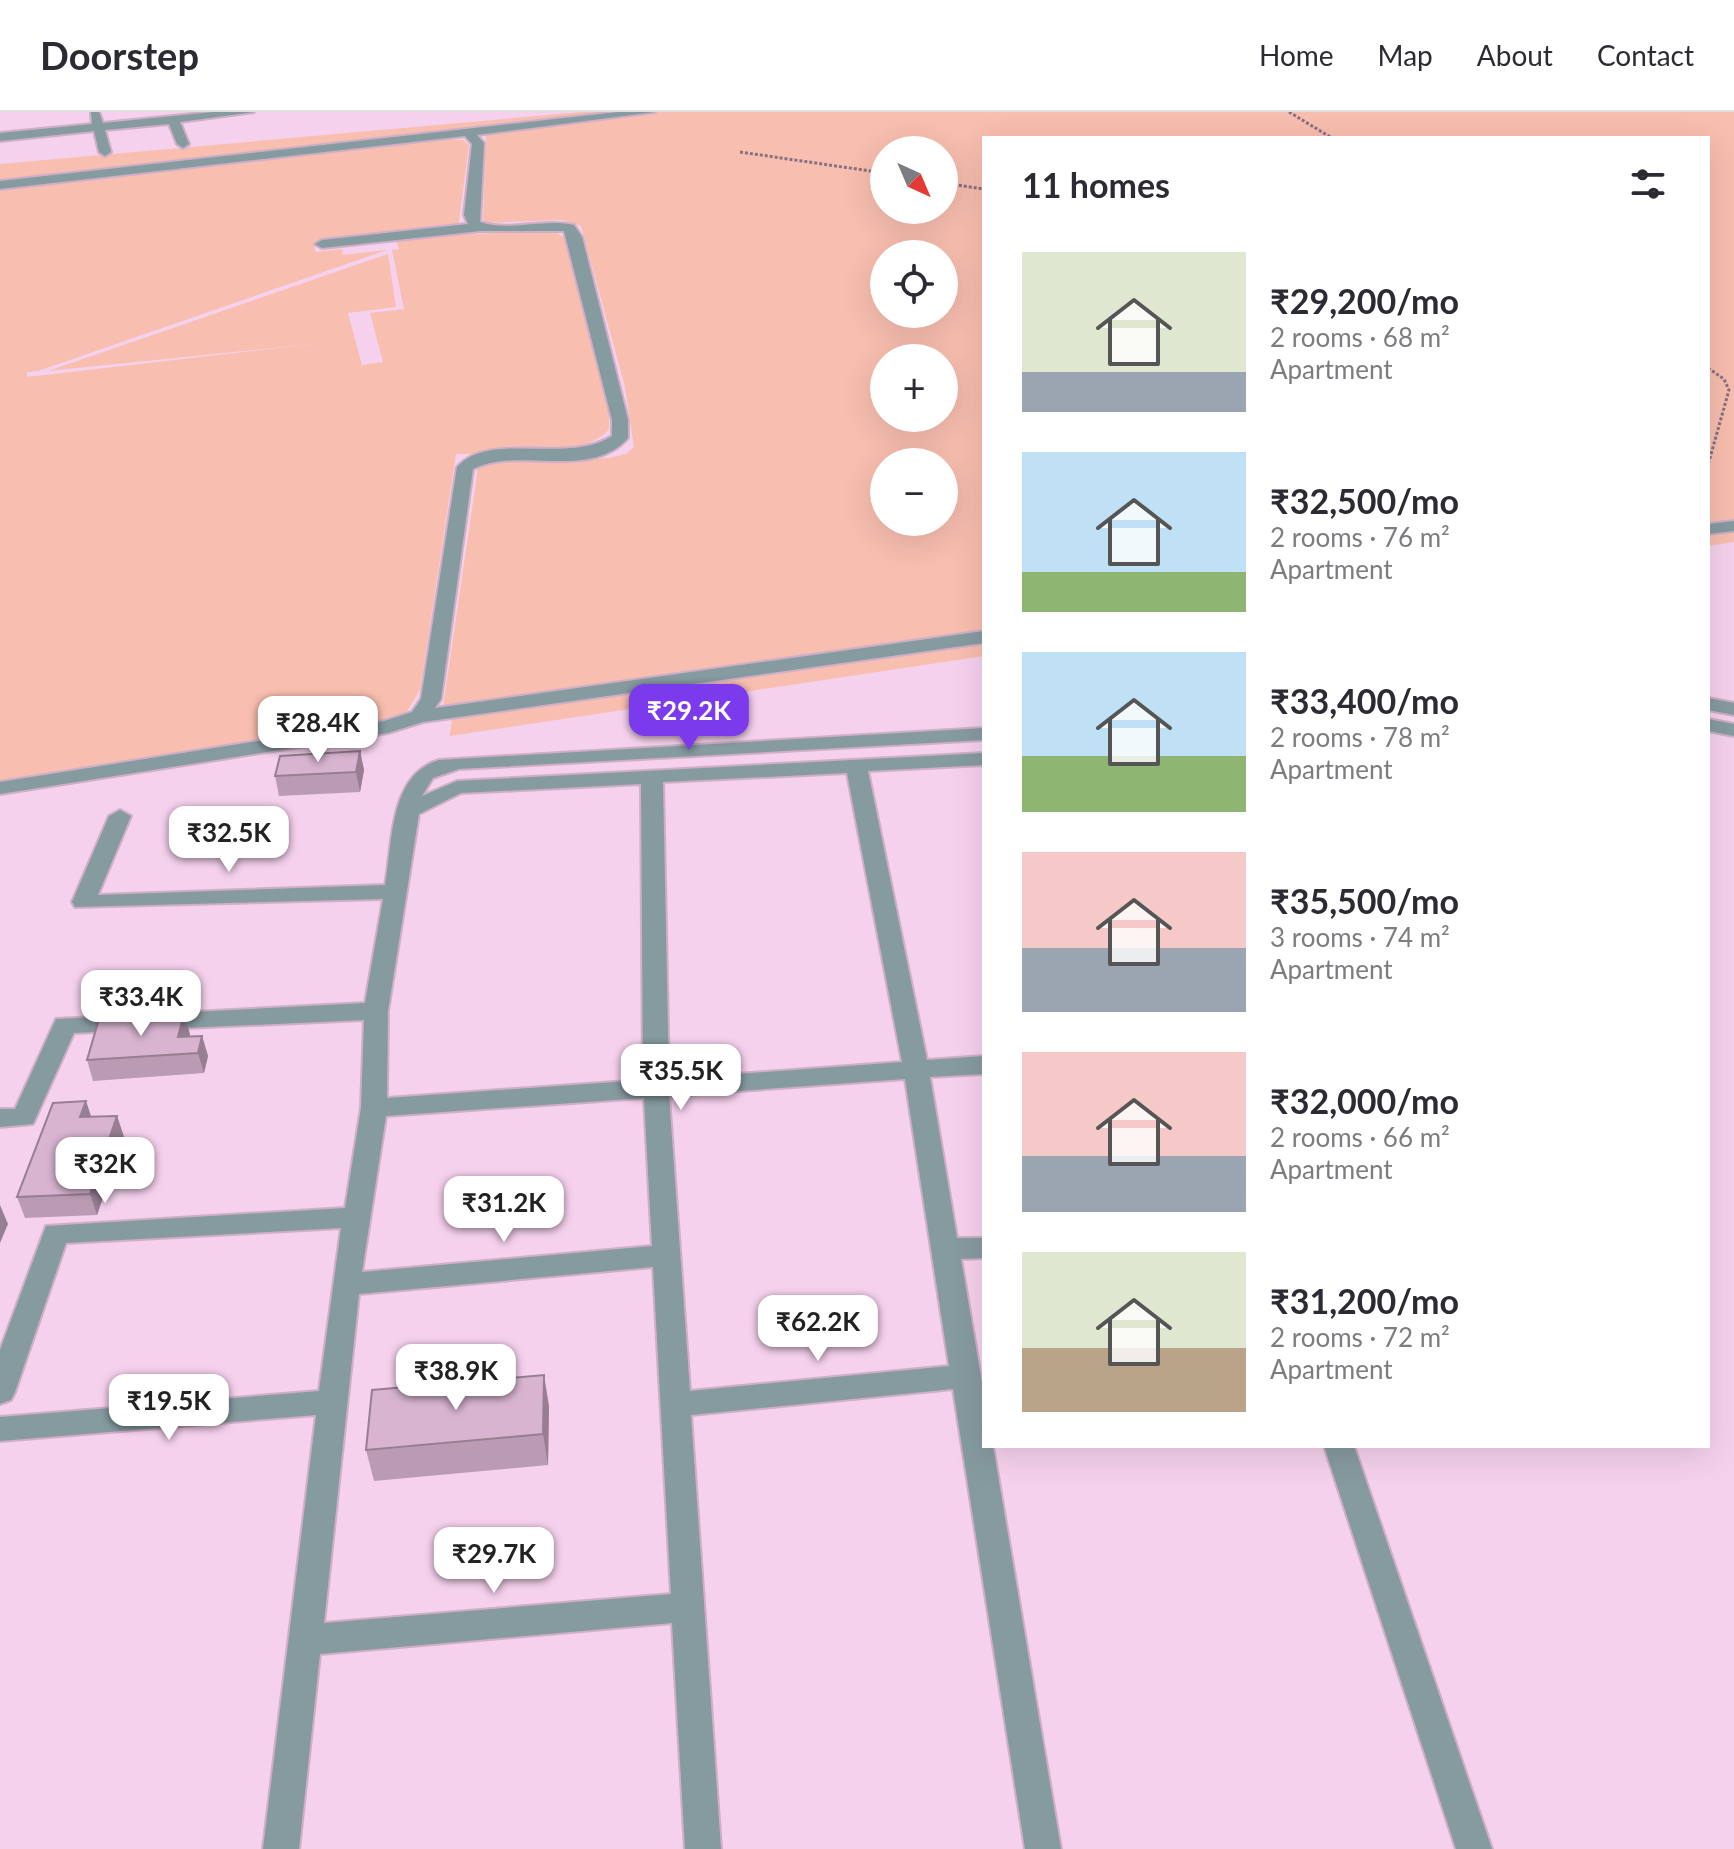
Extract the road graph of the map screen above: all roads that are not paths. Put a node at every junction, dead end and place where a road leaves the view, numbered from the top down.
1 (95, 112) edge
2 (248, 112) edge
3 (649, 112) edge
4 (173, 120) junction
5 (98, 127) junction
6 (468, 132) junction
7 (0, 137) edge
8 (183, 144) dead end
9 (105, 152) dead end
10 (0, 185) edge
11 (479, 227) junction
12 (322, 244) dead end
13 (1734, 526) edge
14 (1710, 529) edge
15 (982, 637) edge
16 (1710, 704) edge
17 (1734, 709) edge
18 (419, 716) junction
19 (1710, 725) edge
20 (1734, 730) edge
21 (982, 734) edge
22 (982, 759) edge
23 (856, 766) junction
24 (652, 777) junction
25 (0, 788) edge
26 (411, 810) junction
27 (120, 816) dead end
28 (397, 892) junction
29 (376, 1011) junction
30 (982, 1065) edge
31 (916, 1070) junction
32 (656, 1089) junction
33 (374, 1108) junction
34 (0, 1118) edge
35 (356, 1217) junction
36 (982, 1248) edge
37 (945, 1249) junction
38 (666, 1255) junction
39 (346, 1284) junction
40 (966, 1376) junction
41 (0, 1392) edge
42 (333, 1402) junction
43 (676, 1404) junction
44 (0, 1429) edge
45 (1340, 1448) edge
46 (688, 1607) junction
47 (305, 1640) junction
48 (281, 1849) edge
49 (703, 1849) edge
50 (1043, 1849) edge
51 (1474, 1849) edge

1 - 5 street
2 - 4 street
3 - 6 street
4 - 5 street
4 - 8 street
5 - 7 street
5 - 9 street
6 - 10 street
6 - 11 street
11 - 12 street
11 - 18 street
13 - 14 street
15 - 18 street
16 - 17 street
18 - 25 street
19 - 20 street
21 - 26 street
22 - 23 street
23 - 24 street
23 - 31 street
24 - 26 street
24 - 32 street
26 - 28 street
27 - 28 street
28 - 29 street
29 - 33 street
29 - 34 street
30 - 31 street
31 - 32 street
31 - 37 street
32 - 33 street
32 - 38 street
33 - 35 street
35 - 39 street
35 - 41 street
36 - 37 street
37 - 40 street
38 - 39 street
38 - 43 street
39 - 42 street
40 - 43 street
40 - 50 street
42 - 44 street
42 - 47 street
43 - 46 street
45 - 51 street
46 - 47 street
46 - 49 street
47 - 48 street

